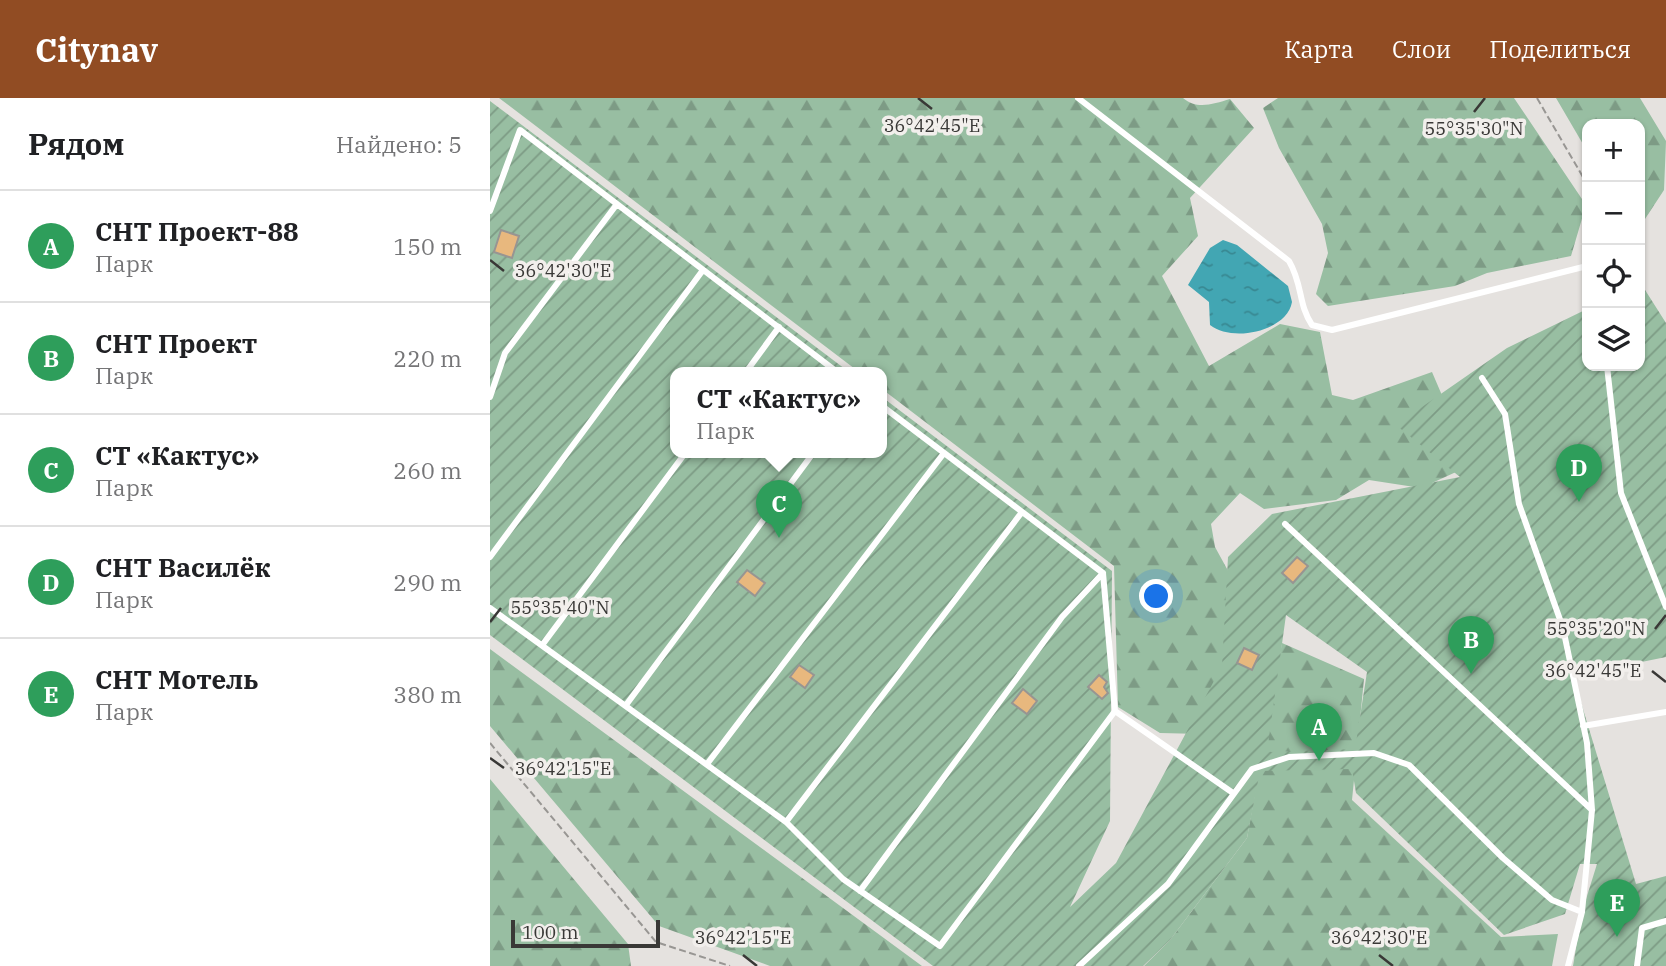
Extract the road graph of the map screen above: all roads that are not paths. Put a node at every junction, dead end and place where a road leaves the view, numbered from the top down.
1 (1078, 98) edge
2 (617, 204) junction
3 (490, 211) edge
4 (1582, 267) edge
5 (703, 270) junction
6 (779, 327) junction
7 (750, 367) edge
8 (831, 367) edge
9 (1608, 371) edge
10 (1482, 378) dead end
11 (490, 397) edge
12 (887, 410) edge
13 (944, 453) junction
14 (682, 458) edge
15 (810, 458) edge
16 (1022, 512) junction
17 (1285, 524) dead end
18 (490, 556) edge
19 (1104, 573) junction
20 (1666, 607) edge
21 (490, 608) edge
22 (543, 644) junction
23 (625, 705) junction
24 (1115, 711) junction
25 (1666, 712) edge
26 (1583, 726) junction
27 (707, 764) junction
28 (1233, 793) junction
29 (1592, 810) junction
30 (786, 822) junction
31 (860, 891) junction
32 (1582, 912) junction
33 (1666, 921) edge
34 (1079, 966) edge
35 (1568, 966) edge
36 (1637, 966) edge

1 - 4 lane
2 - 3 lane
2 - 5 lane
2 - 11 lane
5 - 6 lane
5 - 18 lane
6 - 7 lane
6 - 8 lane
9 - 20 lane
10 - 26 lane
12 - 13 lane
13 - 16 lane
13 - 27 lane
14 - 22 lane
15 - 23 lane
16 - 19 lane
16 - 30 lane
17 - 29 lane
19 - 24 lane
19 - 31 lane
21 - 22 lane
22 - 23 lane
23 - 27 lane
24 - 28 lane
24 - 31 lane
25 - 26 lane
26 - 29 lane
27 - 30 lane
28 - 32 lane
28 - 34 lane
29 - 32 lane
30 - 31 lane
32 - 35 lane
33 - 36 lane

